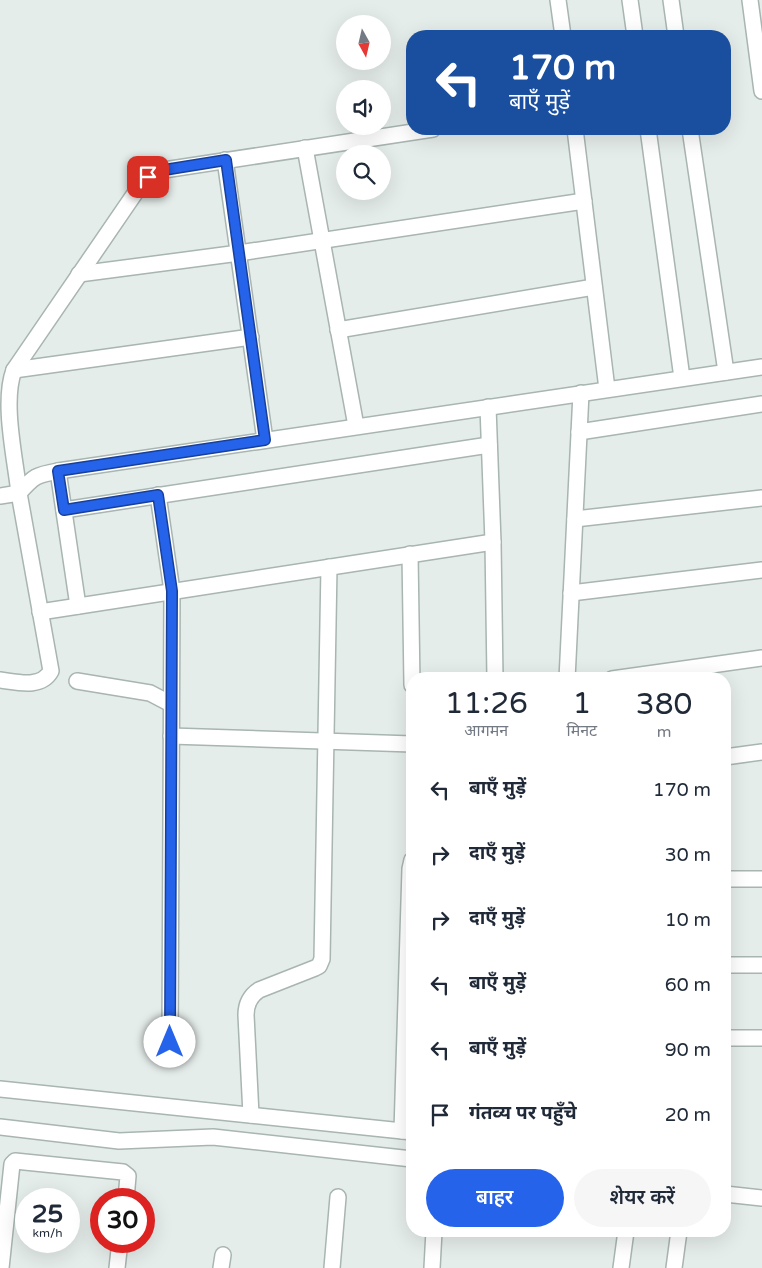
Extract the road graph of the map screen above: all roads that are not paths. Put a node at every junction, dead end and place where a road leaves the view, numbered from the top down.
1 (558, 0) edge
2 (630, 0) edge
3 (671, 0) edge
4 (750, 0) edge
5 (562, 30) edge
6 (634, 30) edge
7 (675, 30) edge
8 (762, 91) edge
9 (406, 133) edge
10 (576, 135) edge
11 (649, 135) edge
12 (691, 135) edge
13 (305, 148) junction
14 (226, 160) junction
15 (584, 201) junction
16 (322, 241) junction
17 (239, 253) junction
18 (79, 274) junction
19 (594, 287) junction
20 (338, 330) junction
21 (251, 337) junction
22 (762, 367) edge
23 (14, 370) junction
24 (726, 372) junction
25 (682, 378) junction
26 (607, 389) junction
27 (581, 393) junction
28 (762, 404) edge
29 (488, 407) junction
30 (356, 426) junction
31 (579, 432) junction
32 (265, 440) junction
33 (490, 445) junction
34 (58, 471) junction
35 (19, 493) junction
36 (158, 495) junction
37 (0, 496) edge
38 (762, 498) edge
39 (64, 510) junction
40 (575, 519) junction
41 (493, 542) junction
42 (410, 554) junction
43 (329, 567) junction
44 (762, 570) edge
45 (172, 591) junction
46 (571, 593) junction
47 (78, 606) junction
48 (40, 612) junction
49 (762, 658) edge
50 (412, 672) edge
51 (495, 672) edge
52 (567, 672) edge
53 (662, 672) edge
54 (0, 680) edge
55 (77, 681) dead end
56 (171, 704) junction
57 (171, 736) junction
58 (326, 742) junction
59 (406, 744) edge
60 (762, 752) edge
61 (731, 756) edge
62 (731, 879) edge
63 (762, 879) edge
64 (731, 965) edge
65 (762, 965) edge
66 (731, 1038) edge
67 (762, 1038) edge
68 (170, 1042) dead end
69 (0, 1089) edge
70 (251, 1115) junction
71 (0, 1127) edge
72 (406, 1132) edge
73 (406, 1158) edge
74 (127, 1188) edge
75 (731, 1195) edge
76 (338, 1197) dead end
77 (762, 1198) edge
78 (434, 1237) edge
79 (625, 1237) edge
80 (678, 1237) edge
81 (119, 1253) edge
82 (1, 1268) edge
83 (117, 1268) edge
84 (332, 1268) edge
85 (432, 1268) edge
86 (621, 1268) edge
87 (674, 1268) edge

1 - 5 street
2 - 6 street
3 - 7 street
4 - 8 street
9 - 13 street
10 - 15 street
11 - 25 street
12 - 24 street
13 - 14 street
13 - 16 street
14 - 17 street
14 - 18 street
15 - 16 street
15 - 19 street
16 - 17 street
16 - 20 street
17 - 18 street
17 - 21 street
18 - 23 street
19 - 20 street
19 - 26 street
20 - 30 street
21 - 23 street
21 - 32 street
22 - 24 street
23 - 35 street
24 - 25 street
25 - 26 street
26 - 27 street
27 - 29 street
27 - 31 street
28 - 31 street
29 - 30 street
29 - 33 street
30 - 32 street
31 - 40 street
32 - 34 street
33 - 36 street
33 - 41 street
34 - 35 street
34 - 39 street
35 - 37 street
35 - 48 street
36 - 39 street
36 - 45 street
38 - 40 street
39 - 47 street
40 - 46 street
41 - 42 street
41 - 51 street
42 - 43 street
42 - 50 street
43 - 45 street
43 - 58 street
44 - 46 street
45 - 47 street
45 - 56 street
46 - 52 street
47 - 48 street
48 - 54 street
49 - 53 street
55 - 56 street
56 - 57 street
57 - 58 street
57 - 68 street
58 - 59 street
58 - 70 street
60 - 61 street
62 - 63 street
64 - 65 street
66 - 67 street
69 - 70 street
70 - 72 street
71 - 73 street
74 - 82 street
75 - 77 street
76 - 84 street
78 - 85 street
79 - 86 street
80 - 87 street
81 - 83 street

